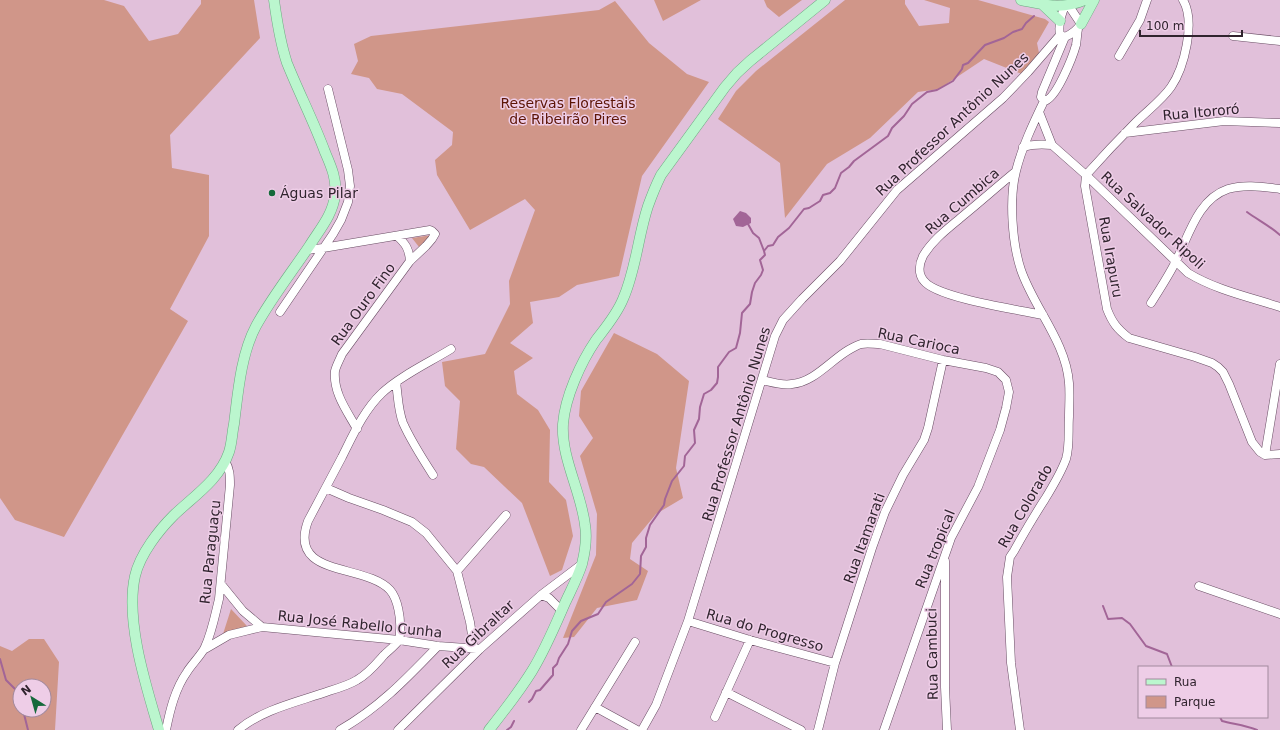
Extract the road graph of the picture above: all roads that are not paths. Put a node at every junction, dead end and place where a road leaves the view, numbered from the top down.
1 (274, 0) edge
2 (825, 0) edge
3 (1021, 0) edge
4 (1085, 0) edge
5 (1094, 0) edge
6 (1147, 0) edge
7 (1183, 0) edge
8 (1042, 4) junction
9 (1067, 6) junction
10 (1060, 21) junction
11 (1079, 26) junction
12 (1062, 36) junction
13 (1234, 36) dead end
14 (1280, 41) edge
15 (1119, 56) dead end
16 (328, 88) dead end
17 (1044, 101) junction
18 (1039, 112) junction
19 (1280, 123) edge
20 (1125, 133) junction
21 (1052, 145) junction
22 (1023, 147) junction
23 (1015, 172) junction
24 (1086, 175) junction
25 (1280, 189) edge
26 (397, 236) junction
27 (323, 248) junction
28 (307, 250) junction
29 (410, 261) junction
30 (1176, 262) junction
31 (1151, 303) dead end
32 (1280, 307) edge
33 (280, 312) dead end
34 (1043, 315) junction
35 (452, 349) dead end
36 (943, 360) junction
37 (1280, 364) edge
38 (986, 368) joint
39 (762, 380) junction
40 (396, 382) junction
41 (1278, 386) edge
42 (357, 429) junction
43 (1280, 454) edge
44 (1265, 455) junction
45 (225, 461) junction
46 (433, 475) dead end
47 (326, 488) junction
48 (506, 515) dead end
49 (945, 554) junction
50 (582, 564) junction
51 (457, 571) junction
52 (221, 584) junction
53 (1199, 586) dead end
54 (541, 594) junction
55 (562, 611) junction
56 (1280, 614) edge
57 (688, 621) junction
58 (262, 627) junction
59 (399, 640) junction
60 (750, 640) junction
61 (635, 642) dead end
62 (438, 646) junction
63 (205, 649) junction
64 (477, 649) junction
65 (835, 663) junction
66 (726, 692) junction
67 (595, 707) junction
68 (714, 716) dead end
69 (159, 730) edge
70 (166, 730) edge
71 (238, 730) edge
72 (340, 730) edge
73 (398, 730) edge
74 (489, 730) edge
75 (581, 730) edge
76 (637, 730) edge
77 (642, 730) edge
78 (801, 730) edge
79 (818, 730) edge
80 (884, 730) edge
81 (947, 730) edge
82 (1020, 730) edge

1 - 28 main road
2 - 50 main road
3 - 8 main road
4 - 9 main road
5 - 11 main road
6 - 15 street
7 - 20 street
8 - 9 main road
8 - 10 main road
9 - 10 street
9 - 11 street
10 - 12 street
11 - 12 street, Rua Professor Antônio Nunes
11 - 17 street
12 - 17 street
12 - 39 street, Rua Professor Antônio Nunes
13 - 14 street
16 - 27 street
17 - 18 street, Rua Colorado
18 - 21 street, Rua Salvador Ripoli
18 - 22 street, Rua Colorado
19 - 20 street, Rua Itororó
20 - 24 street
21 - 22 street
21 - 24 street, Rua Salvador Ripoli
22 - 23 street, Rua Colorado
23 - 34 street, Rua Colorado
23 - 34 street, Rua Cumbica
24 - 30 street, Rua Salvador Ripoli
24 - 44 street, Rua Irapuru
25 - 30 street
26 - 27 street, Rua Ouro Fino
26 - 29 street, Rua Ouro Fino
26 - 29 street, Rua Ouro Fino
27 - 28 street, Rua Ouro Fino
27 - 33 street
28 - 45 main road
29 - 42 street, Rua Ouro Fino
30 - 31 street
30 - 32 street, Rua Salvador Ripoli
34 - 82 street, Rua Colorado
35 - 40 street
36 - 38 street, Rua Carioca
36 - 39 street, Rua Carioca
36 - 65 street, Rua Itamarati
37 - 41 street
38 - 49 street, Rua tropical
39 - 57 street, Rua Professor Antônio Nunes
40 - 42 street
40 - 46 street
41 - 44 street
42 - 47 street
43 - 44 street
45 - 52 street, Rua Paraguaçu
45 - 69 main road
47 - 51 street
47 - 59 street
48 - 51 street
49 - 80 street, Rua tropical
49 - 81 street, Rua Cambuci
50 - 54 street, Rua Gibraltar
50 - 55 main road
51 - 64 street
52 - 58 street, Rua José Rabello Cunha
52 - 63 street, Rua Paraguaçu
53 - 56 street
54 - 55 street
54 - 64 street, Rua Gibraltar
55 - 74 main road
57 - 60 street, Rua do Progresso
57 - 77 street, Rua Professor Antônio Nunes
58 - 59 street, Rua José Rabello Cunha
58 - 63 street, Rua José Rabello Cunha
59 - 62 street, Rua José Rabello Cunha
59 - 71 street
60 - 65 street, Rua do Progresso
60 - 66 street
61 - 67 street
62 - 64 street, Rua José Rabello Cunha
62 - 72 street
63 - 70 street, Rua Paraguaçu
64 - 73 street, Rua Gibraltar
65 - 79 street, Rua Itamarati
66 - 68 street
66 - 78 street
67 - 75 street
67 - 76 street

